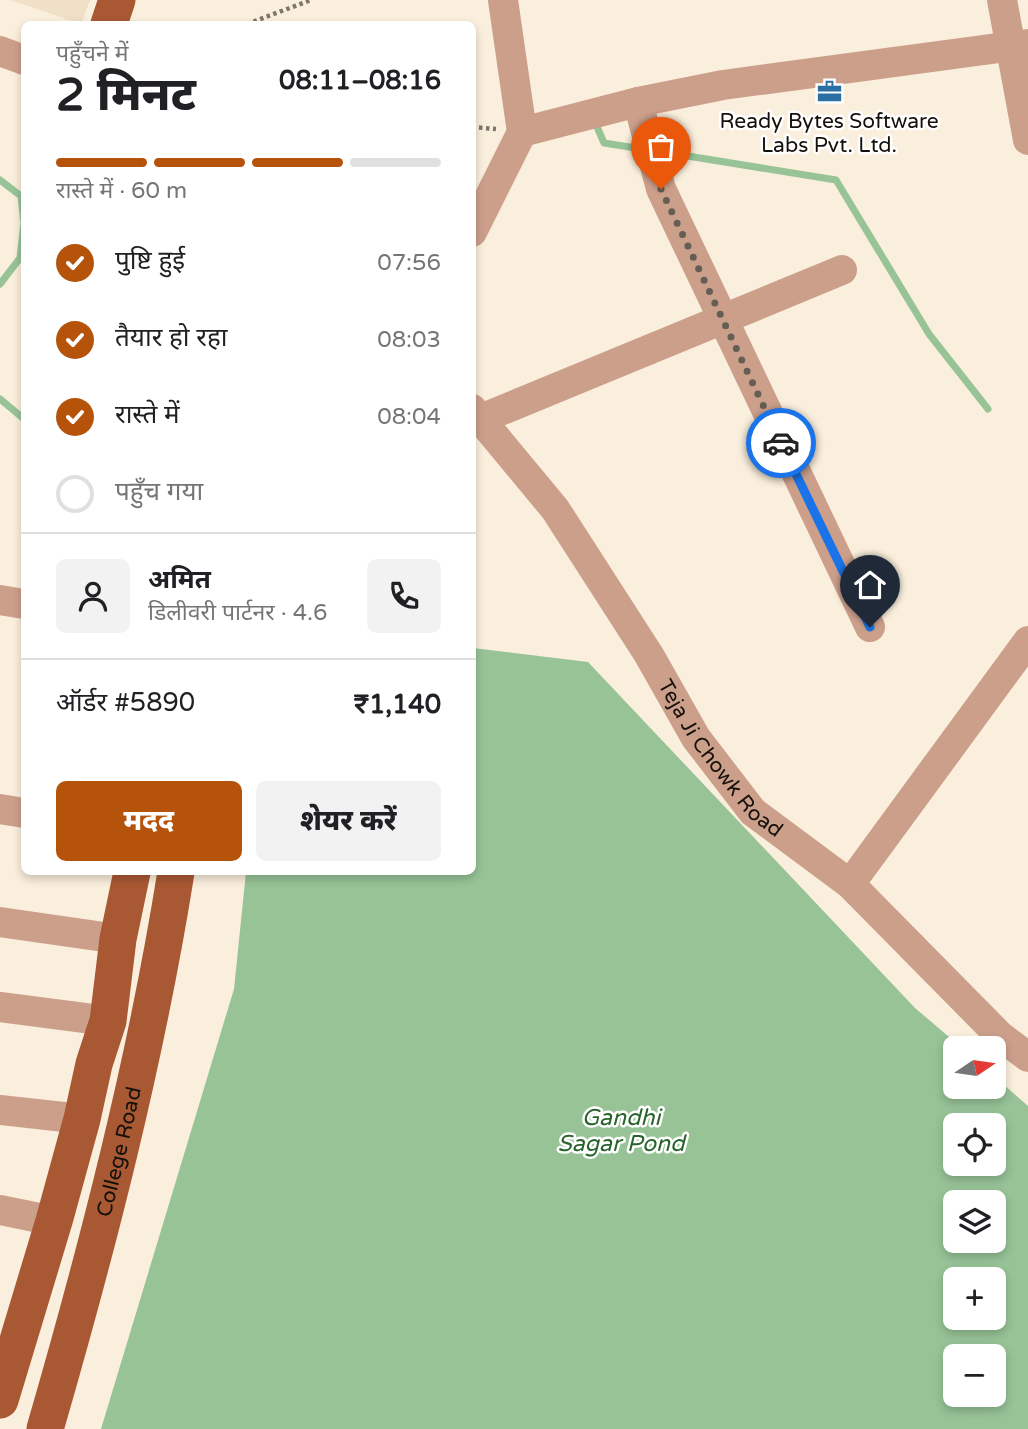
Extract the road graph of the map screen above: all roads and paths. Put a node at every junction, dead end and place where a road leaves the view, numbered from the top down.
1 (117, 0) edge
2 (311, 0) edge
3 (503, 0) edge
4 (1002, 0) edge
5 (110, 21) edge
6 (255, 21) edge
7 (1019, 45) edge
8 (0, 51) edge
9 (21, 59) edge
10 (638, 102) junction
11 (522, 132) junction
12 (1028, 140) edge
13 (476, 224) edge
14 (842, 270) dead end
15 (722, 319) junction
16 (478, 413) edge
17 (0, 600) edge
18 (21, 604) edge
19 (870, 627) dead end
20 (1028, 641) edge
21 (0, 809) edge
22 (21, 812) edge
23 (131, 875) edge
24 (176, 875) edge
25 (850, 884) junction
26 (0, 922) edge
27 (118, 939) junction
28 (0, 1007) edge
29 (108, 1021) junction
30 (1028, 1056) edge
31 (0, 1110) edge
32 (82, 1119) junction
33 (0, 1210) edge
34 (54, 1221) junction
35 (0, 1400) edge
36 (45, 1429) edge

1 - 5 main road
2 - 6 path
3 - 11 street
4 - 7 street
7 - 10 street
7 - 12 street
8 - 9 street
10 - 11 street
10 - 15 street
11 - 13 street
14 - 15 street
15 - 16 street
15 - 19 street
16 - 25 street, Teja Ji Chowk Road
17 - 18 street
20 - 25 street
21 - 22 street
23 - 27 main road, College Road
24 - 36 main road, College Road
25 - 30 street, Teja Ji Chowk Road
26 - 27 street
27 - 29 main road, College Road
28 - 29 street
29 - 32 main road, College Road
31 - 32 street
32 - 34 main road, College Road
33 - 34 street
34 - 35 main road, College Road

